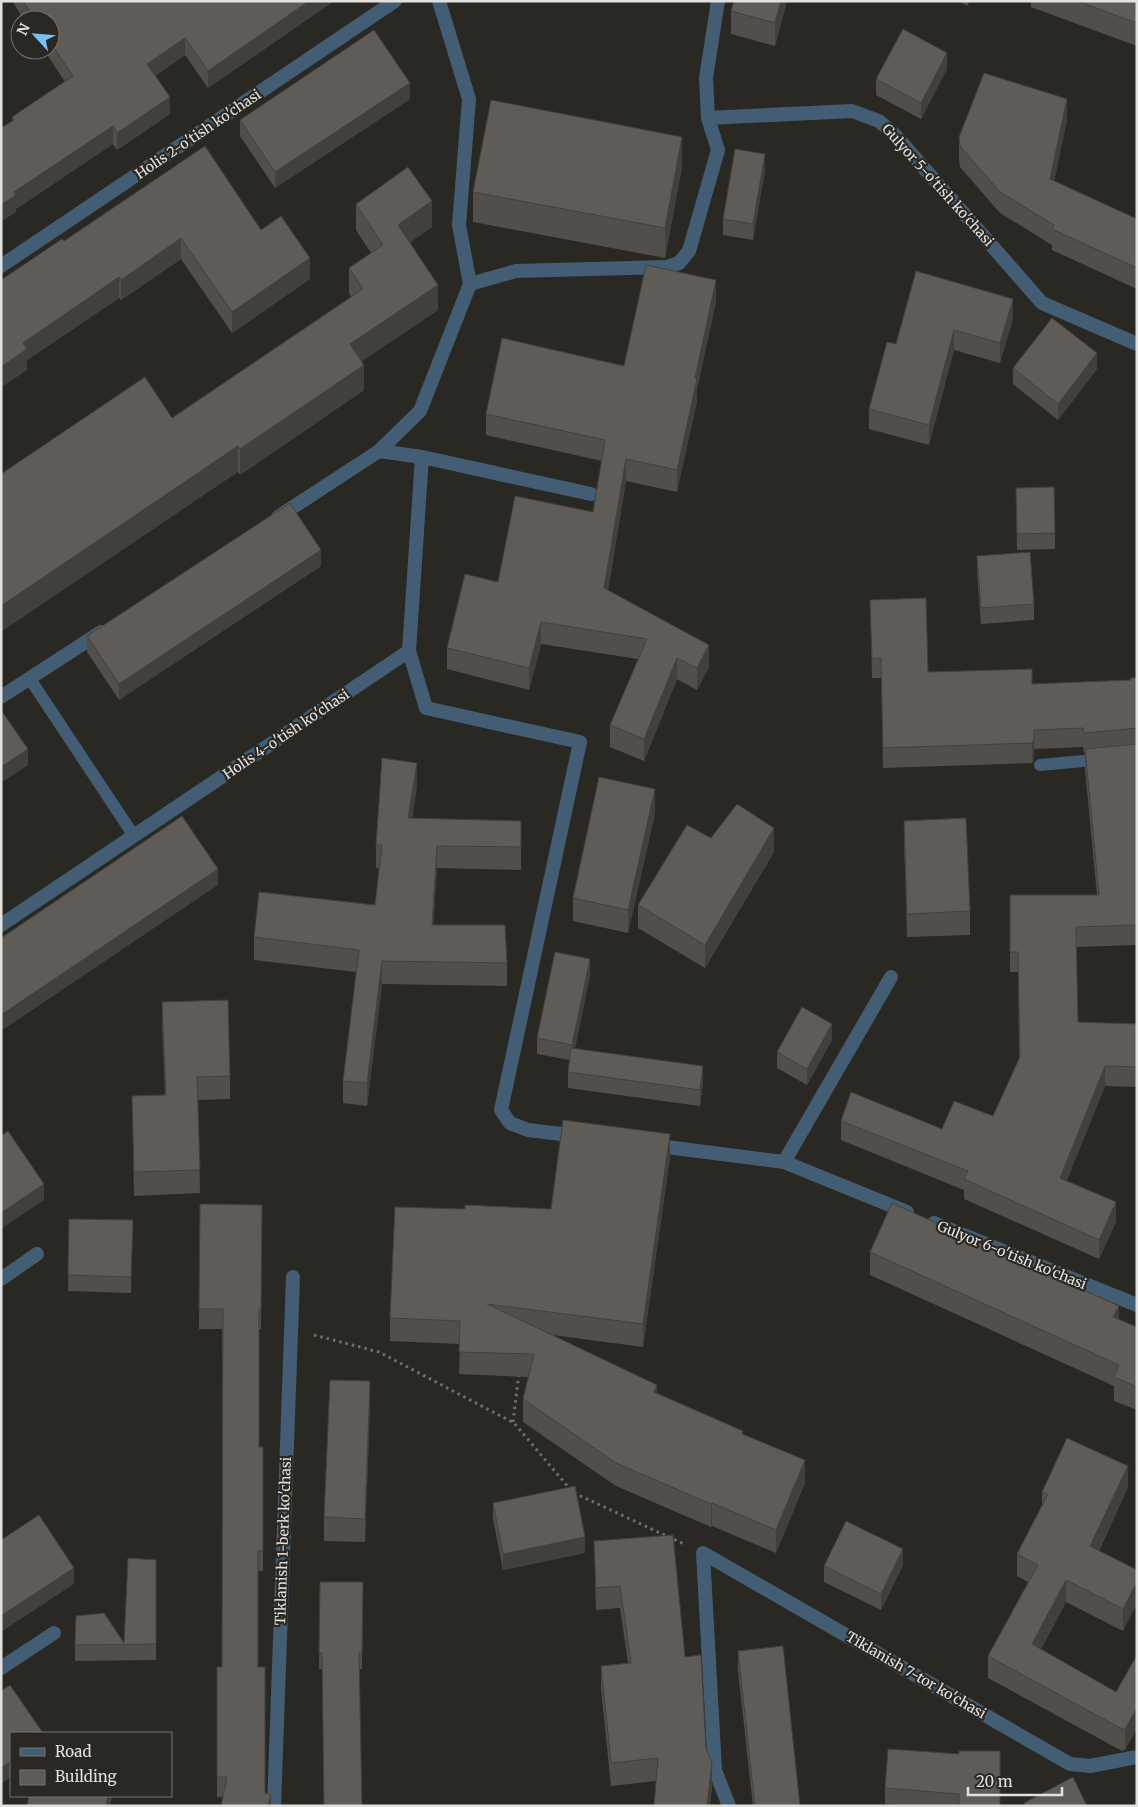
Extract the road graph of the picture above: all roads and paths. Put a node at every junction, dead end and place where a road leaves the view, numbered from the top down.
1 (395, 1) edge
2 (439, 1) edge
3 (718, 1) edge
4 (708, 118) junction
5 (1, 266) edge
6 (470, 284) junction
7 (1137, 344) edge
8 (379, 451) junction
9 (422, 457) junction
10 (591, 494) dead end
11 (263, 527) edge
12 (113, 625) edge
13 (409, 651) junction
14 (30, 679) junction
15 (1, 698) edge
16 (1137, 756) edge
17 (1040, 765) dead end
18 (134, 836) junction
19 (1, 925) edge
20 (891, 977) dead end
21 (587, 1137) edge
22 (636, 1143) edge
23 (784, 1162) junction
24 (37, 1254) dead end
25 (292, 1276) dead end
26 (1, 1279) edge
27 (1137, 1305) edge
28 (291, 1330) junction
29 (520, 1365) edge
30 (513, 1422) junction
31 (703, 1552) junction
32 (54, 1633) dead end
33 (1, 1668) edge
34 (1137, 1756) edge
35 (274, 1806) edge
36 (729, 1806) edge

1 - 5 street, Holis 2-o'tish ko'chasi
2 - 6 street
3 - 4 street
4 - 6 street
4 - 7 street, Gulyor 5-o'tish ko'chasi
6 - 8 street
8 - 9 street
8 - 11 street
9 - 10 street
9 - 13 street
12 - 14 street
13 - 18 street, Holis 4-o'tish ko'chasi
13 - 21 street
14 - 15 street
14 - 18 lane
16 - 17 lane
18 - 19 street, Holis 4-o'tish ko'chasi
20 - 23 street
22 - 23 street, Gulyor 6-o'tish ko'chasi
23 - 27 street, Gulyor 6-o'tish ko'chasi
24 - 26 street
25 - 28 street, Tiklanish 1-berk ko'chasi
28 - 30 path
28 - 35 street, Tiklanish 1-berk ko'chasi
29 - 30 path
30 - 31 path
31 - 34 street, Tiklanish 7-tor ko'chasi
31 - 36 street
32 - 33 street

